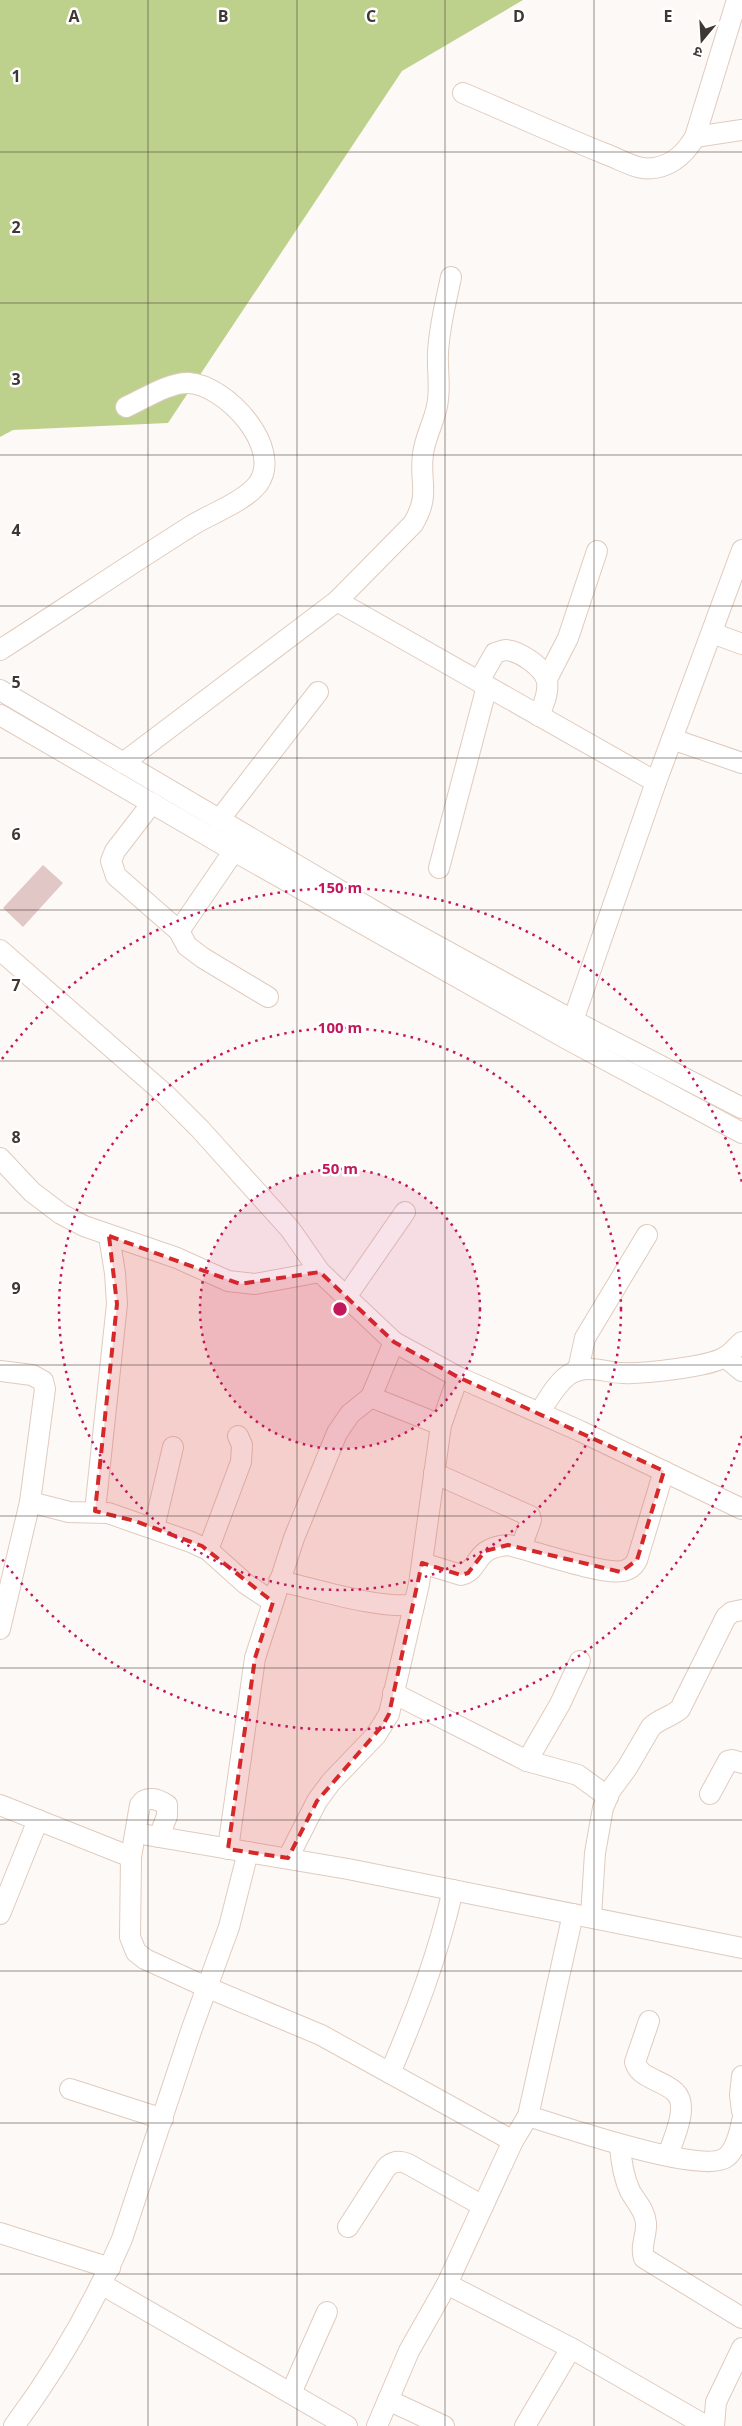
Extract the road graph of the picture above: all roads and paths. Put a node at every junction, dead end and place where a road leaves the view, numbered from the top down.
1 (737, 12) edge
2 (463, 93) dead end
3 (742, 130) edge
4 (694, 137) junction
5 (451, 277) dead end
6 (126, 407) dead end
7 (742, 550) edge
8 (597, 551) dead end
9 (337, 601) junction
10 (712, 633) junction
11 (742, 644) edge
12 (0, 650) edge
13 (547, 679) junction
14 (483, 684) junction
15 (0, 690) edge
16 (318, 692) dead end
17 (0, 715) edge
18 (539, 716) junction
19 (672, 739) junction
20 (742, 762) edge
21 (123, 763) junction
22 (656, 782) junction
23 (152, 803) junction
24 (219, 820) junction
25 (239, 843) junction
26 (438, 868) dead end
27 (179, 931) junction
28 (0, 950) edge
29 (268, 997) dead end
30 (570, 1030) junction
31 (702, 1087) junction
32 (691, 1105) junction
33 (742, 1108) edge
34 (742, 1133) edge
35 (0, 1158) edge
36 (406, 1212) dead end
37 (647, 1235) dead end
38 (109, 1236) junction
39 (320, 1272) junction
40 (346, 1297) junction
41 (394, 1342) junction
42 (742, 1342) edge
43 (725, 1357) junction
44 (578, 1370) junction
45 (0, 1371) edge
46 (742, 1371) edge
47 (458, 1377) junction
48 (371, 1396) junction
49 (539, 1413) junction
50 (441, 1425) junction
51 (238, 1436) dead end
52 (173, 1447) dead end
53 (664, 1471) junction
54 (434, 1473) junction
55 (30, 1502) junction
56 (742, 1509) edge
57 (95, 1511) junction
58 (154, 1528) junction
59 (521, 1548) junction
60 (208, 1550) junction
61 (422, 1563) junction
62 (279, 1581) junction
63 (273, 1602) junction
64 (414, 1605) junction
65 (742, 1610) edge
66 (0, 1629) edge
67 (580, 1661) dead end
68 (393, 1693) junction
69 (527, 1761) junction
70 (742, 1763) edge
71 (710, 1794) dead end
72 (608, 1797) junction
73 (0, 1805) edge
74 (38, 1820) junction
75 (134, 1832) junction
76 (159, 1837) junction
77 (228, 1849) junction
78 (248, 1852) junction
79 (132, 1857) junction
80 (288, 1858) junction
81 (453, 1890) junction
82 (0, 1914) edge
83 (582, 1915) junction
84 (742, 1948) edge
85 (206, 1987) junction
86 (649, 2021) dead end
87 (390, 2073) junction
88 (742, 2076) edge
89 (70, 2089) dead end
90 (742, 2111) edge
91 (528, 2116) junction
92 (163, 2119) junction
93 (742, 2121) edge
94 (513, 2141) junction
95 (620, 2145) junction
96 (668, 2155) junction
97 (483, 2206) junction
98 (348, 2227) dead end
99 (0, 2233) edge
100 (106, 2276) junction
101 (447, 2284) junction
102 (327, 2312) dead end
103 (742, 2318) edge
104 (571, 2348) junction
105 (741, 2353) edge
106 (291, 2393) junction
107 (388, 2400) junction
108 (14, 2426) edge
109 (347, 2426) edge
110 (378, 2426) edge
111 (444, 2426) edge
112 (525, 2426) edge
113 (706, 2426) edge
114 (714, 2426) edge

1 - 4 street
2 - 4 street
3 - 4 street
5 - 9 street
6 - 12 street
7 - 10 street
8 - 13 street
9 - 14 street
9 - 21 street
10 - 11 street
10 - 19 street
13 - 14 street
13 - 18 street
14 - 18 street
14 - 26 street
15 - 21 street
16 - 24 street
17 - 23 street
18 - 22 street
19 - 20 street
19 - 22 street
21 - 24 street
22 - 30 street
23 - 25 street
23 - 27 street
24 - 25 street
25 - 27 street
25 - 30 street
27 - 29 street
28 - 39 street
30 - 31 street
30 - 32 street
31 - 32 street
31 - 33 street
32 - 34 street
35 - 38 street
36 - 40 street
37 - 44 street
38 - 39 street
38 - 57 street
39 - 40 street
40 - 41 street
41 - 47 street
41 - 48 street
42 - 43 street
43 - 44 street
43 - 46 street
44 - 49 street
45 - 55 street
47 - 49 street
47 - 50 street
48 - 50 street
48 - 62 street
49 - 53 street
50 - 54 street
51 - 60 street
52 - 58 street
53 - 56 street
53 - 59 street
54 - 59 street
54 - 61 street
55 - 57 street
55 - 66 street
57 - 58 street
58 - 60 street
59 - 61 street
60 - 63 street
61 - 64 street
62 - 63 street
62 - 64 street
63 - 77 street
64 - 68 street
65 - 72 street
67 - 69 street
68 - 69 street
68 - 80 street
69 - 72 street
70 - 71 street
72 - 83 street
73 - 74 street
74 - 79 street
74 - 82 street
75 - 76 street
75 - 76 street
75 - 79 street
76 - 77 street
77 - 78 street
78 - 80 street
78 - 85 street
79 - 85 street
80 - 81 street
81 - 83 street
81 - 87 street
83 - 84 street
83 - 91 street
85 - 87 street
85 - 92 street
86 - 96 street
87 - 94 street
88 - 90 street
89 - 92 street
91 - 94 street
91 - 95 street
92 - 100 street
93 - 96 street
94 - 97 street
95 - 96 street
95 - 103 street
97 - 98 street
97 - 101 street
99 - 100 street
100 - 106 street
100 - 108 street
101 - 104 street
101 - 107 street
102 - 106 street
104 - 112 street
104 - 113 street
105 - 114 street
106 - 109 street
107 - 110 street
107 - 111 street

